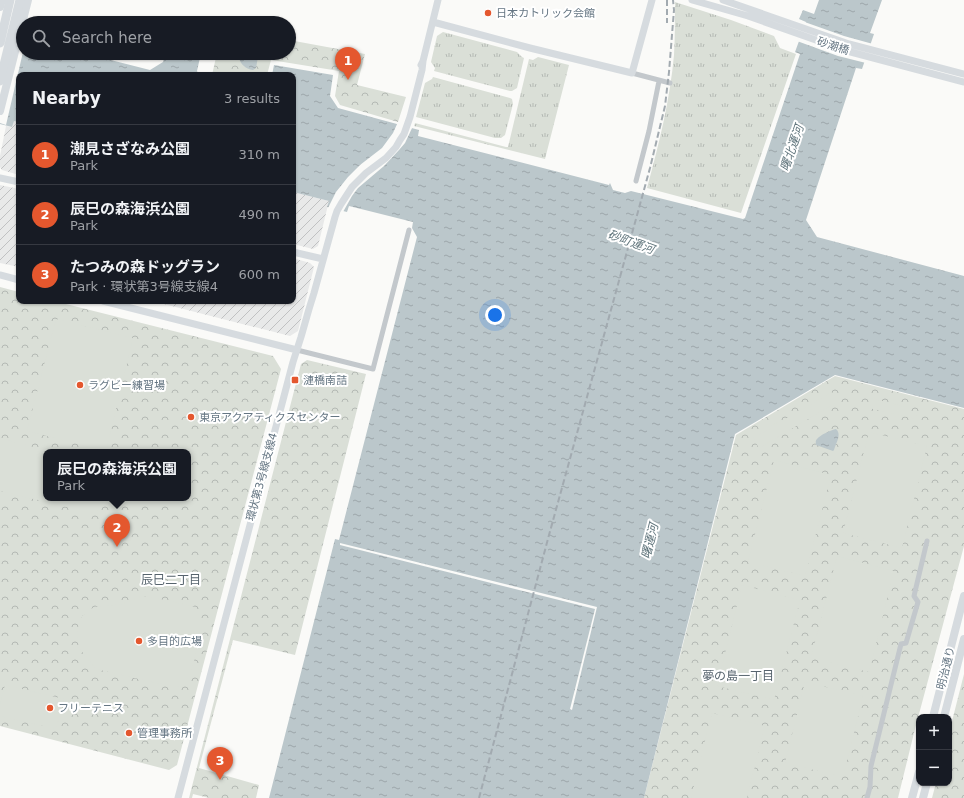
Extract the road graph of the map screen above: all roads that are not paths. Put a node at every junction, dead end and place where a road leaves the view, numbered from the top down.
1 (2, 0) edge
2 (10, 0) edge
3 (20, 0) edge
4 (28, 0) edge
5 (438, 0) edge
6 (652, 0) edge
7 (692, 0) edge
8 (723, 0) edge
9 (0, 7) edge
10 (16, 16) edge
11 (16, 16) edge
12 (24, 16) edge
13 (433, 22) junction
14 (795, 29) junction
15 (0, 43) edge
16 (16, 49) edge
17 (875, 55) junction
18 (632, 73) junction
19 (964, 74) edge
20 (0, 81) edge
21 (659, 81) junction
22 (964, 82) edge
23 (670, 83) dead end
24 (0, 111) edge
25 (0, 178) edge
26 (16, 181) edge
27 (636, 182) dead end
28 (409, 230) dead end
29 (296, 253) edge
30 (321, 259) junction
31 (0, 275) edge
32 (16, 279) edge
33 (115, 304) edge
34 (297, 350) junction
35 (927, 541) dead end
36 (964, 596) edge
37 (964, 640) edge
38 (934, 714) edge
39 (945, 714) edge
40 (916, 783) edge
41 (926, 786) edge
42 (178, 798) edge
43 (867, 798) edge
44 (912, 798) edge
45 (923, 798) edge

1 - 9 main road
2 - 15 highway
3 - 10 highway
4 - 12 main road
5 - 13 street, 環状第3号線支線4
6 - 18 street
7 - 14 street
8 - 14 street
11 - 20 highway
13 - 18 street
13 - 30 street, 環状第3号線支線4
14 - 17 street, 砂潮橋
16 - 24 main road
17 - 19 street
17 - 22 street
18 - 21 street
21 - 23 street
21 - 27 street
25 - 26 street
28 - 34 street
29 - 30 street
30 - 34 street, 環状第3号線支線4
31 - 32 street
33 - 34 street
34 - 42 street, 環状第3号線支線4
35 - 43 street
36 - 38 main road, 明治通り
37 - 39 main road, 明治通り
40 - 44 main road
41 - 45 main road

